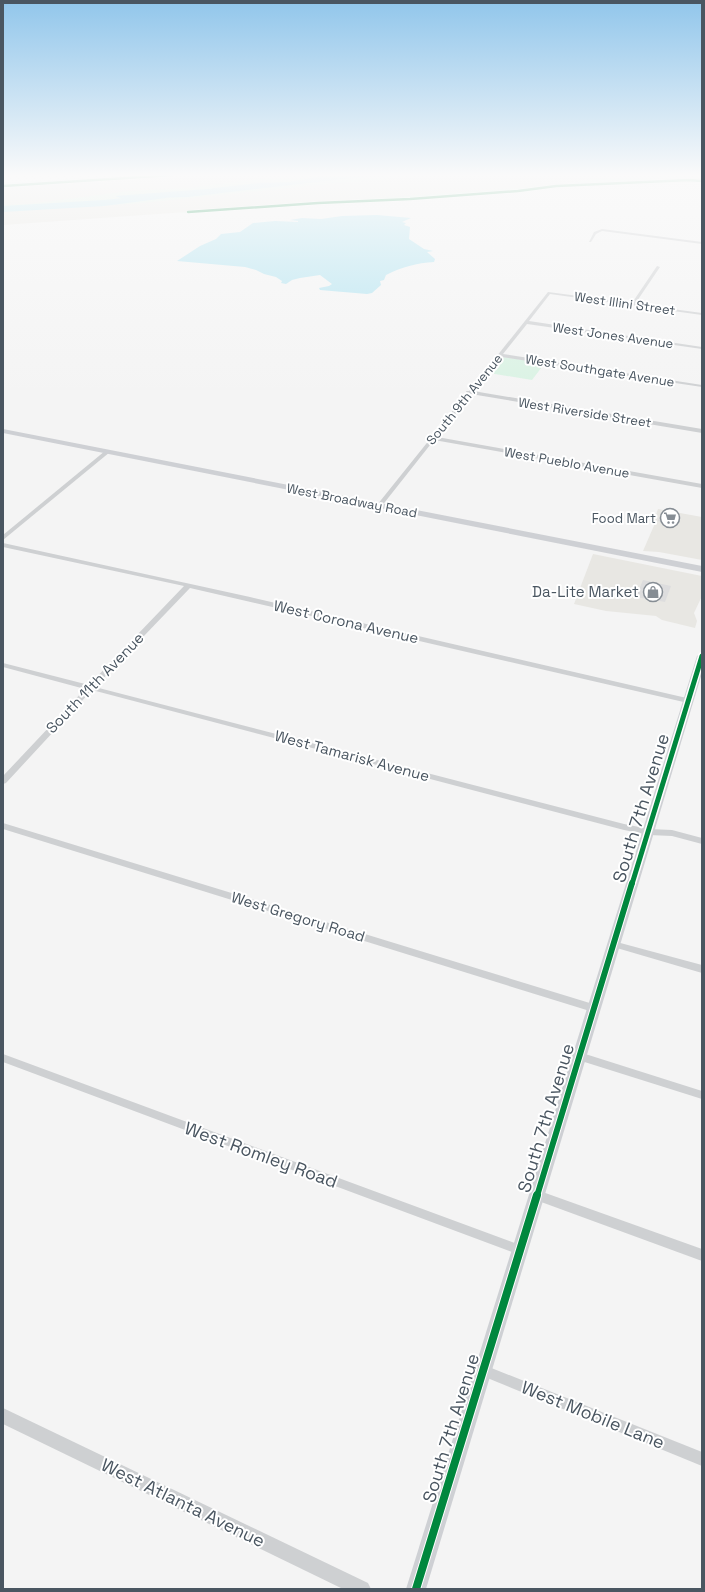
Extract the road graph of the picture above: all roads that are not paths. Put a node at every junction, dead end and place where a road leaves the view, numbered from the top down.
1 (658, 267) dead end
2 (549, 293) joint
3 (633, 304) junction
4 (702, 314) edge
5 (525, 322) junction
6 (702, 348) edge
7 (499, 355) junction
8 (702, 386) edge
9 (468, 392) junction
10 (3, 431) edge
11 (702, 431) edge
12 (432, 438) junction
13 (107, 452) junction
14 (702, 486) edge
15 (379, 506) junction
16 (3, 538) edge
17 (3, 545) edge
18 (702, 569) edge
19 (188, 586) junction
20 (702, 656) edge
21 (3, 664) edge
22 (90, 688) junction
23 (688, 701) junction
24 (3, 781) edge
25 (3, 826) edge
26 (649, 832) junction
27 (702, 841) edge
28 (613, 944) junction
29 (702, 969) edge
30 (594, 1008) junction
31 (579, 1056) junction
32 (3, 1058) edge
33 (702, 1095) edge
34 (537, 1195) junction
35 (520, 1250) junction
36 (702, 1255) edge
37 (484, 1371) junction
38 (3, 1416) edge
39 (702, 1459) edge
40 (362, 1589) edge
41 (416, 1589) edge

1 - 3 street
2 - 3 street, West Illini Street
2 - 5 street, South 9th Avenue
3 - 4 street, West Illini Street
5 - 6 street, West Jones Avenue
5 - 7 street, South 9th Avenue
7 - 8 street, West Southgate Avenue
7 - 9 street, South 9th Avenue
9 - 11 street, West Riverside Street
9 - 12 street, South 9th Avenue
10 - 13 main road, West Broadway Road
12 - 14 street, West Pueblo Avenue
12 - 15 street, South 9th Avenue
13 - 15 main road, West Broadway Road
13 - 16 street
15 - 18 main road, West Broadway Road
17 - 19 street, West Corona Avenue
19 - 22 street, South 11th Avenue
19 - 23 street, West Corona Avenue
20 - 23 main road, South 7th Avenue
21 - 22 street, West Tamarisk Avenue
22 - 24 street, South 11th Avenue
22 - 26 street, West Tamarisk Avenue
23 - 26 main road, South 7th Avenue
25 - 30 street, West Gregory Road
26 - 27 street, West Tamarisk Avenue
26 - 28 main road, South 7th Avenue
28 - 29 street
28 - 30 main road, South 7th Avenue
30 - 31 main road, South 7th Avenue
31 - 33 street
31 - 34 main road, South 7th Avenue
32 - 35 street, West Romley Road
34 - 35 main road, South 7th Avenue
34 - 36 street
35 - 37 main road, South 7th Avenue
37 - 39 street, West Mobile Lane
37 - 41 main road, South 7th Avenue
38 - 40 street, West Atlanta Avenue

